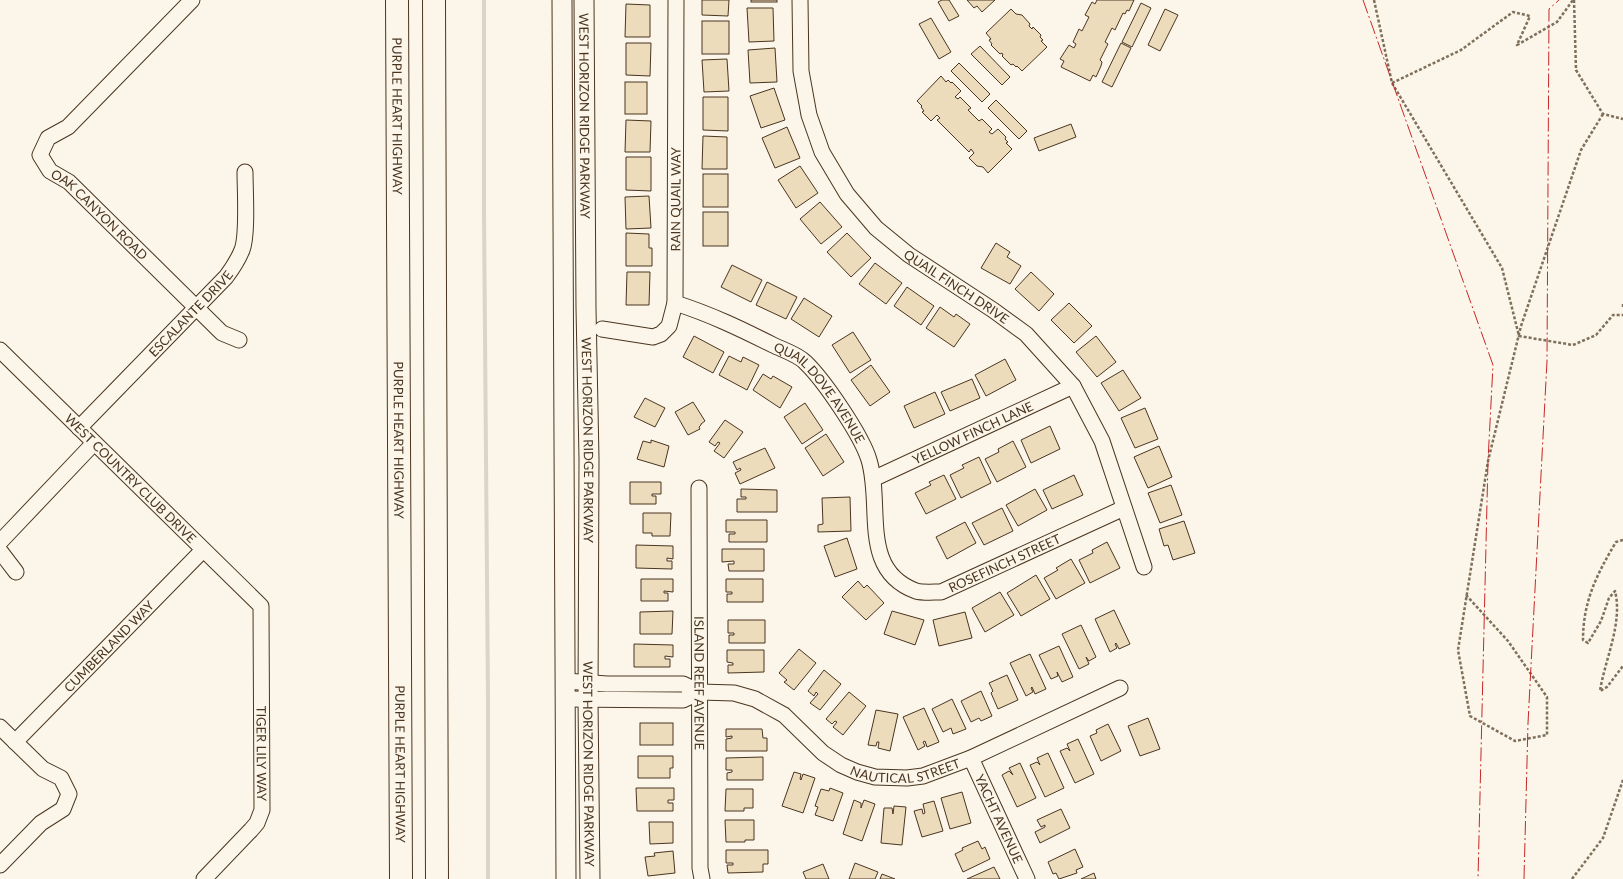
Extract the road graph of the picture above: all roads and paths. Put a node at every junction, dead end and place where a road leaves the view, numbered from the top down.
1 (192, 0) edge
2 (397, 0) edge
3 (434, 0) edge
4 (562, 0) edge
5 (584, 0) edge
6 (676, 0) edge
7 (800, 0) edge
8 (1374, 0) edge
9 (1574, 0) edge
10 (1392, 83) junction
11 (1603, 114) junction
12 (1623, 119) edge
13 (245, 172) dead end
14 (675, 303) junction
15 (1623, 304) edge
16 (196, 307) junction
17 (1623, 308) edge
18 (1623, 315) edge
19 (594, 331) junction
20 (1518, 336) junction
21 (238, 340) dead end
22 (0, 350) edge
23 (563, 377) junction
24 (1073, 386) junction
25 (79, 428) junction
26 (94, 443) junction
27 (873, 479) junction
28 (698, 488) dead end
29 (1124, 508) junction
30 (1623, 540) edge
31 (0, 542) edge
32 (878, 548) joint
33 (204, 550) junction
34 (0, 551) edge
35 (1144, 567) dead end
36 (16, 572) dead end
37 (1466, 595) junction
38 (261, 606) joint
39 (1623, 666) edge
40 (638, 684) junction
41 (1120, 688) dead end
42 (566, 690) junction
43 (588, 692) junction
44 (700, 692) junction
45 (639, 700) junction
46 (0, 727) edge
47 (15, 742) junction
48 (971, 758) junction
49 (1623, 780) edge
50 (0, 866) edge
51 (204, 879) edge
52 (401, 879) edge
53 (437, 879) edge
54 (566, 879) edge
55 (590, 879) edge
56 (702, 879) edge
57 (1027, 879) edge
58 (1572, 879) edge

1 - 16 street, OAK CANYON ROAD
2 - 52 highway, PURPLE HEART HIGHWAY
3 - 53 highway
4 - 23 main road, WEST HORIZON RIDGE PARKWAY
5 - 19 main road, WEST HORIZON RIDGE PARKWAY
6 - 14 street, RAIN QUAIL WAY
7 - 24 street, QUAIL FINCH DRIVE
8 - 10 path
9 - 10 path
9 - 11 path
10 - 20 path
11 - 12 path
11 - 20 path
13 - 16 street, ESCALANTE DRIVE
14 - 19 street, RAIN QUAIL WAY
14 - 27 street, QUAIL DOVE AVENUE
15 - 17 path
16 - 21 street
16 - 25 street, ESCALANTE DRIVE
18 - 20 path
19 - 23 main road
19 - 43 main road, WEST HORIZON RIDGE PARKWAY
20 - 37 path
22 - 25 street, WEST COUNTRY CLUB DRIVE
23 - 42 main road, WEST HORIZON RIDGE PARKWAY
24 - 27 street, YELLOW FINCH LANE
24 - 29 street, QUAIL FINCH DRIVE
25 - 26 street, WEST COUNTRY CLUB DRIVE
26 - 31 street
26 - 33 street, WEST COUNTRY CLUB DRIVE
27 - 32 street, QUAIL DOVE AVENUE
28 - 44 street, ISLAND REEF AVENUE
29 - 32 street, ROSEFINCH STREET
29 - 35 street, QUAIL FINCH DRIVE
30 - 39 path
33 - 38 street, WEST COUNTRY CLUB DRIVE
33 - 47 street, CUMBERLAND WAY
34 - 36 street
37 - 37 path
38 - 51 street, TIGER LILY WAY
40 - 43 street, NAUTICAL STREET
40 - 44 street, NAUTICAL STREET
40 - 45 street
41 - 48 street, NAUTICAL STREET
42 - 43 street, NAUTICAL STREET
42 - 54 main road, WEST HORIZON RIDGE PARKWAY
43 - 45 street, NAUTICAL STREET
43 - 55 main road, WEST HORIZON RIDGE PARKWAY
44 - 45 street, NAUTICAL STREET
44 - 48 street, NAUTICAL STREET
44 - 56 street, ISLAND REEF AVENUE
46 - 47 street
47 - 50 street
48 - 57 street, YACHT AVENUE
49 - 58 path

